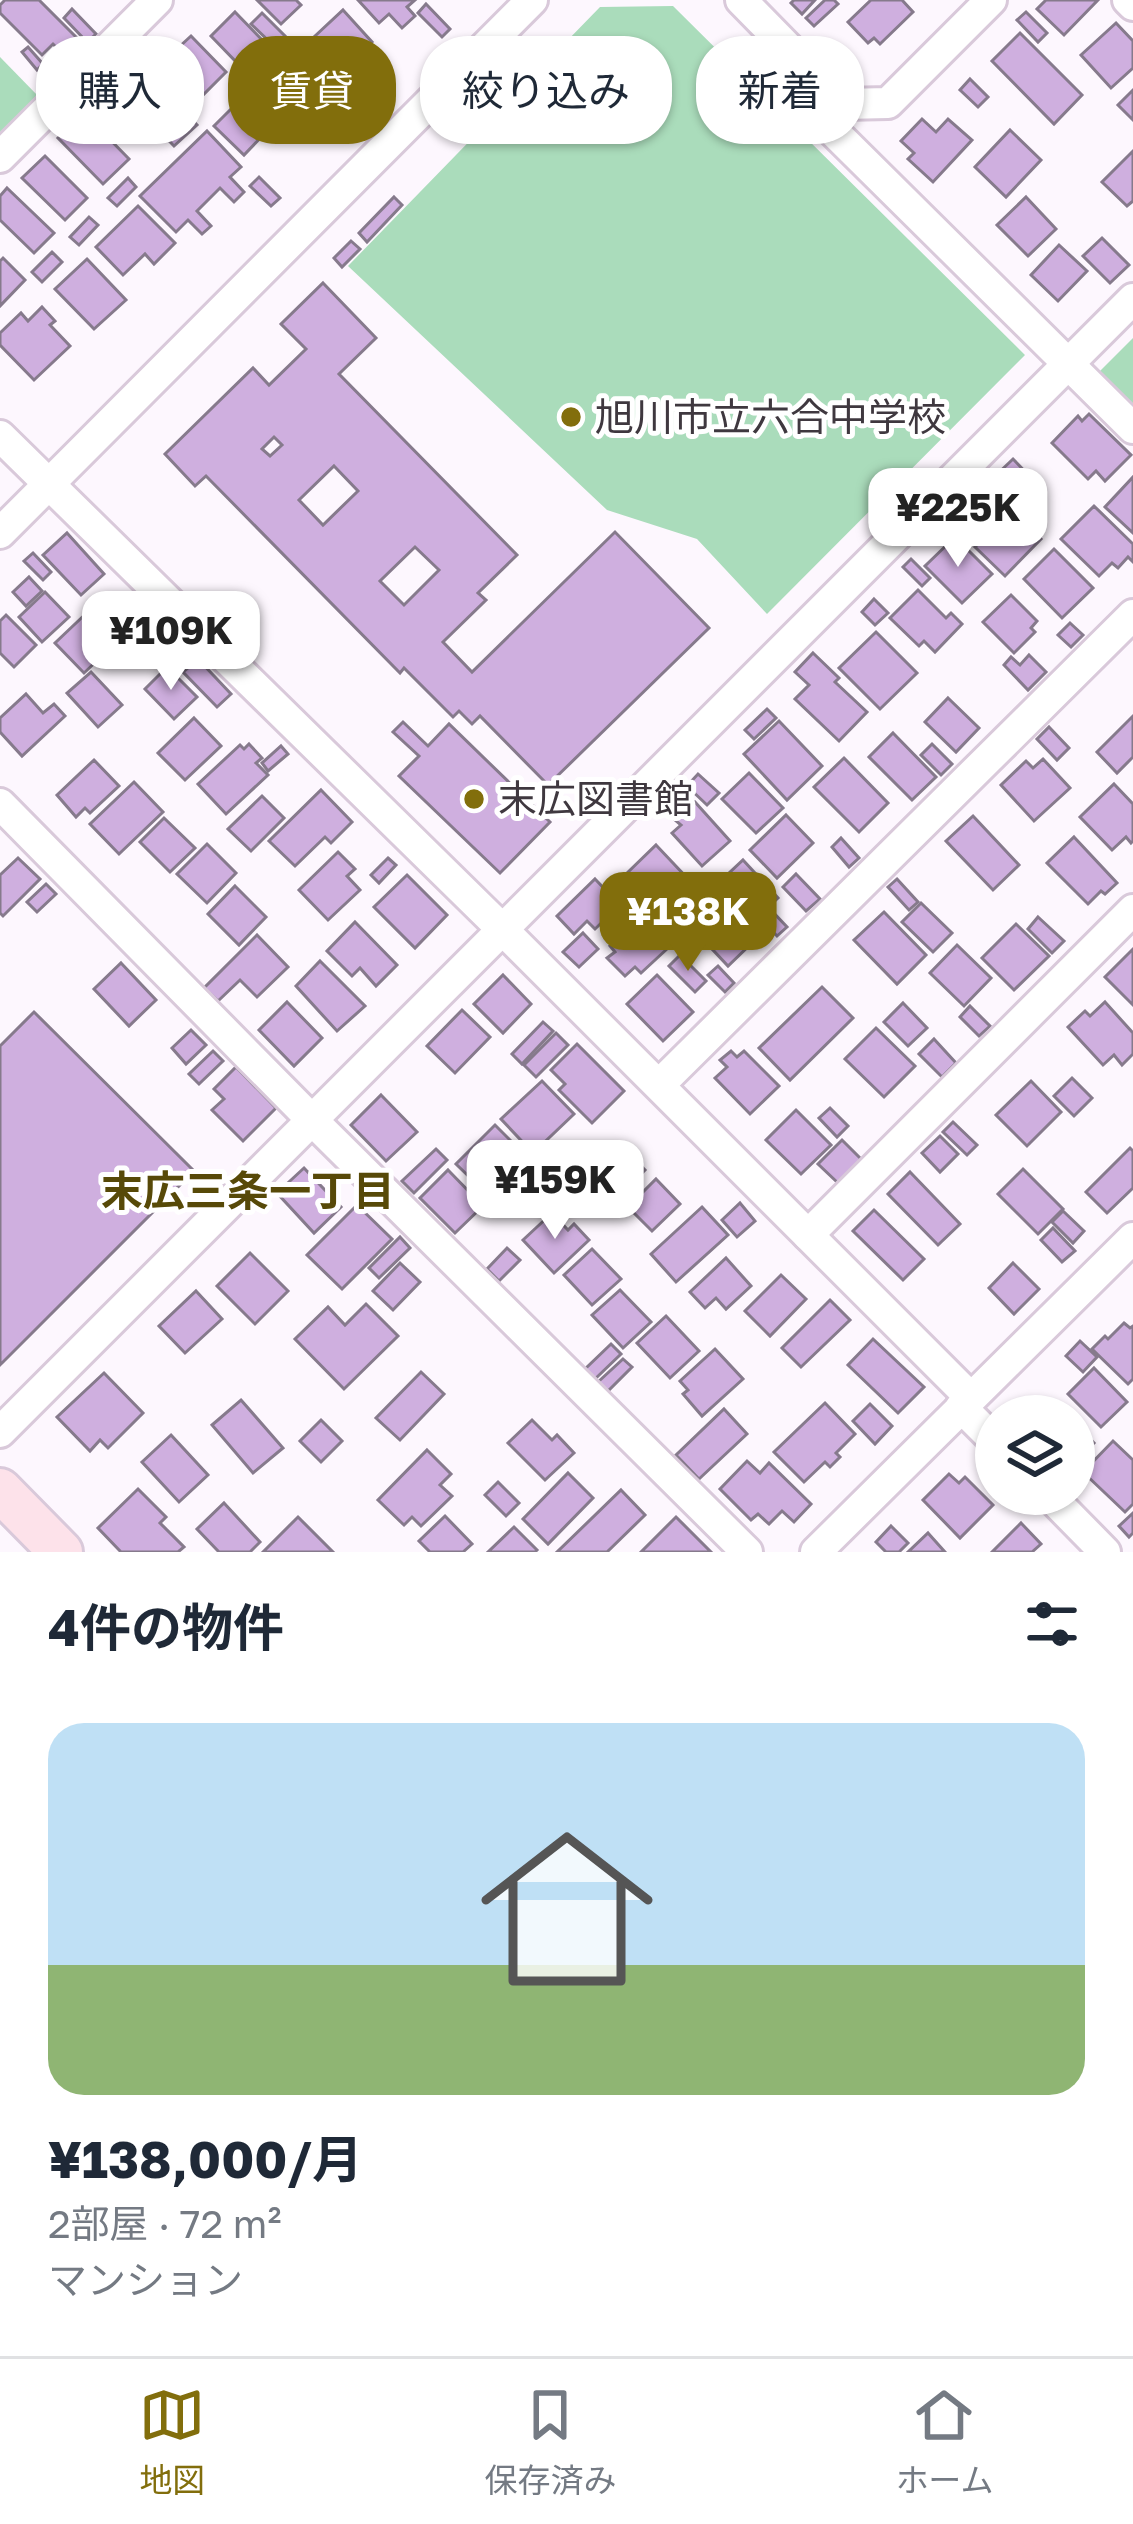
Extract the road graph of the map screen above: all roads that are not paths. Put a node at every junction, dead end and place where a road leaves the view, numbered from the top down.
1 (157, 0) edge
2 (532, 0) edge
3 (741, 0) edge
4 (992, 0) edge
5 (776, 36) edge
6 (864, 104) edge
7 (847, 144) edge
8 (0, 157) edge
9 (1133, 299) edge
10 (1067, 364) junction
11 (1133, 428) edge
12 (0, 436) edge
13 (49, 484) junction
14 (0, 533) edge
15 (1133, 615) edge
16 (0, 804) edge
17 (1133, 910) edge
18 (503, 930) junction
19 (659, 1085) junction
20 (312, 1120) junction
21 (808, 1234) junction
22 (1133, 1238) edge
23 (966, 1402) junction
24 (975, 1414) edge
25 (0, 1432) edge
26 (0, 1490) edge
27 (1069, 1515) edge
28 (62, 1552) edge
29 (747, 1552) edge
30 (816, 1552) edge
31 (1106, 1552) edge

1 - 8 street
2 - 13 street
3 - 5 street
4 - 6 street
7 - 10 street
9 - 10 street
10 - 11 street
10 - 18 street
12 - 13 street
13 - 14 street
13 - 18 street
15 - 19 street
16 - 20 street
17 - 21 street
18 - 19 street
18 - 20 street
19 - 21 street
20 - 25 street
20 - 29 street
21 - 23 street
22 - 23 street
23 - 24 street
23 - 30 street
26 - 28 street
27 - 31 street

